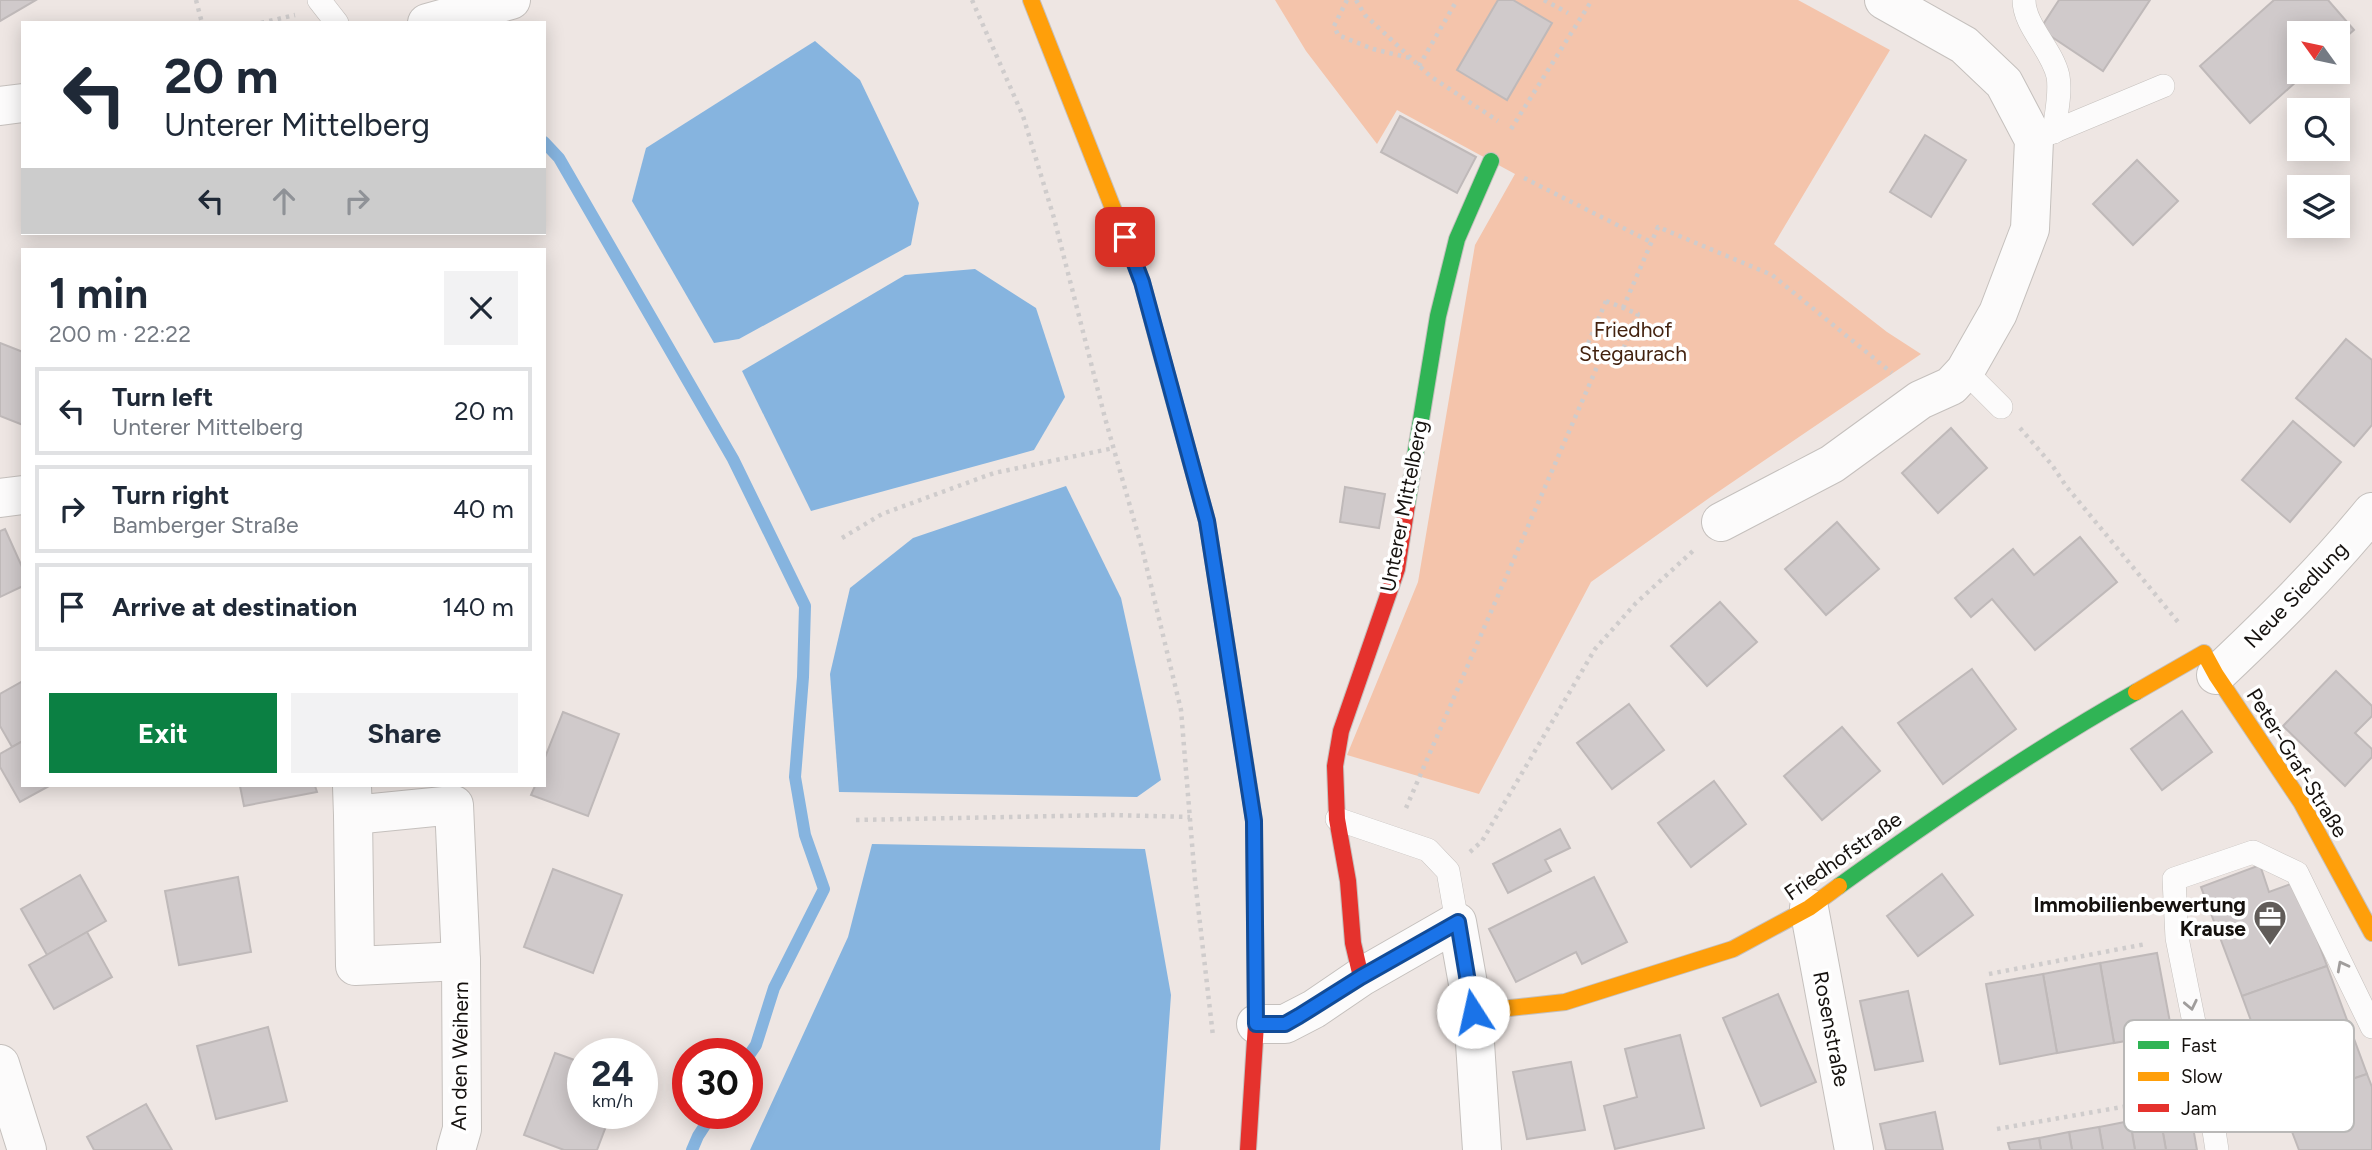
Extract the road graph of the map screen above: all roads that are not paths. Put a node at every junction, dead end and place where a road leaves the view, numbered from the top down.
1 (319, 0) edge
2 (511, 0) edge
3 (1031, 0) edge
4 (1884, 0) edge
5 (2024, 0) edge
6 (335, 21) edge
7 (435, 21) edge
8 (2163, 86) dead end
9 (21, 103) edge
10 (0, 106) edge
11 (2044, 136) junction
12 (1491, 162) road end
13 (1965, 371) junction
14 (2001, 407) road end
15 (21, 495) edge
16 (0, 498) edge
17 (2372, 512) edge
18 (1721, 522) road end
19 (2210, 664) junction
20 (352, 800) edge
21 (1337, 819) junction
22 (1809, 908) junction
23 (1458, 922) junction
24 (2372, 933) edge
25 (461, 961) junction
26 (1361, 977) junction
27 (1473, 1012) junction
28 (2194, 1020) edge
29 (1256, 1024) junction
30 (2372, 1027) edge
31 (0, 1064) edge
32 (2214, 1132) edge
33 (27, 1150) edge
34 (456, 1150) edge
35 (1248, 1150) edge
36 (1482, 1150) edge
37 (1854, 1150) edge
38 (2217, 1150) edge

1 - 6 lane
2 - 7 street
3 - 29 street
4 - 11 street
5 - 11 lane
8 - 11 lane
9 - 10 street
11 - 13 street
12 - 21 street, Unterer Mittelberg
13 - 14 lane
13 - 18 street
15 - 16 street
17 - 19 street, Neue Siedlung
19 - 22 street, Friedhofstraße
19 - 24 street, Peter-Graf-Straße
20 - 25 street, An den Weihern
20 - 25 street, An den Weihern
21 - 23 lane
21 - 26 street, Unterer Mittelberg
22 - 27 street, Friedhofstraße
22 - 37 street, Rosenstraße
23 - 26 street
23 - 27 street
25 - 34 street, An den Weihern
26 - 29 street
27 - 36 street
30 -> 28 lane
29 - 35 street
31 - 33 street
32 -> 38 lane

